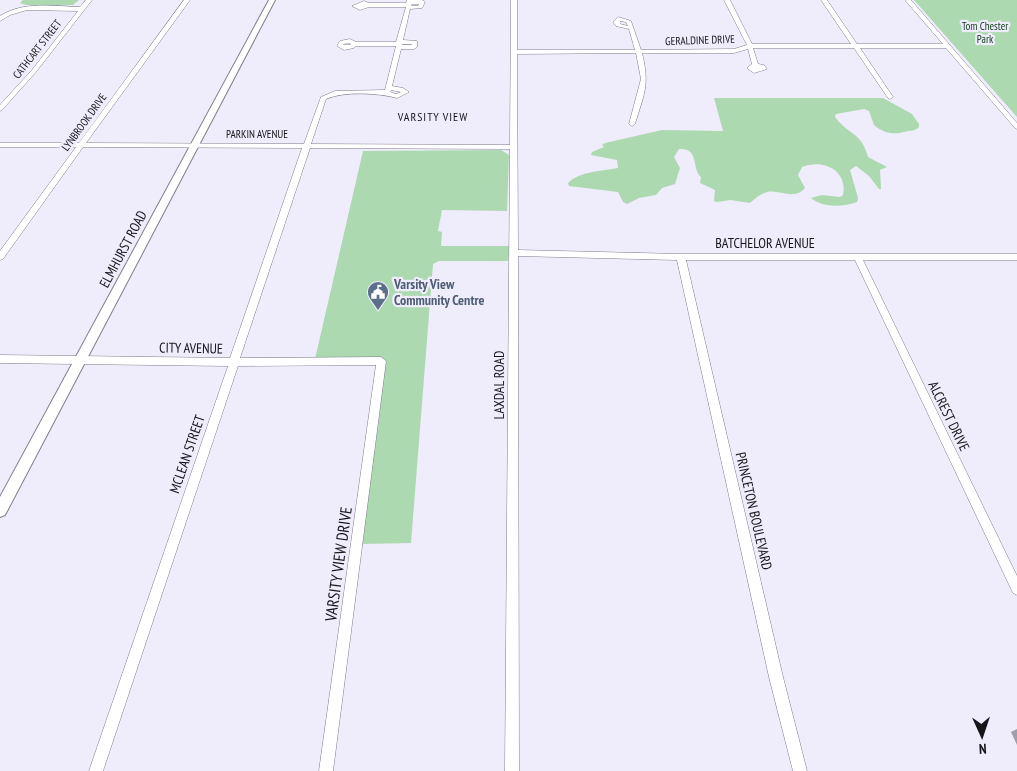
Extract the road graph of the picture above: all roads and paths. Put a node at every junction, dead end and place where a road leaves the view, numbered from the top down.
1 (89, 0) edge
2 (187, 0) edge
3 (272, 0) edge
4 (514, 0) edge
5 (727, 0) edge
6 (824, 0) edge
7 (908, 0) edge
8 (409, 4) edge
9 (368, 5) dead end
10 (80, 9) junction
11 (0, 19) edge
12 (631, 28) dead end
13 (354, 44) dead end
14 (399, 45) junction
15 (750, 46) junction
16 (856, 46) junction
17 (947, 46) junction
18 (514, 52) junction
19 (638, 52) junction
20 (755, 65) dead end
21 (890, 97) dead end
22 (0, 109) edge
23 (632, 124) dead end
24 (1017, 127) edge
25 (0, 146) edge
26 (80, 146) junction
27 (196, 146) junction
28 (307, 146) junction
29 (514, 147) junction
30 (513, 254) junction
31 (857, 256) junction
32 (0, 257) edge
33 (681, 257) junction
34 (1017, 257) edge
35 (0, 359) edge
36 (81, 360) junction
37 (381, 361) joint
38 (234, 362) junction
39 (0, 511) edge
40 (1017, 589) edge
41 (96, 771) edge
42 (326, 771) edge
43 (512, 771) edge
44 (800, 771) edge

1 - 10 street, CATHCART STREET
2 - 26 street, LYNBROOK DRIVE
3 - 27 street, ELMHURST ROAD
4 - 18 street, LAXDAL ROAD
5 - 15 street
6 - 16 street
7 - 17 street
8 - 9 street
8 - 14 street
10 - 11 street
10 - 22 street, CATHCART STREET
12 - 19 street
13 - 14 street
14 - 28 street, MCLEAN STREET
15 - 16 street, GERALDINE DRIVE
15 - 19 street, GERALDINE DRIVE
15 - 20 street
16 - 17 street, GERALDINE DRIVE
16 - 21 street
17 - 24 street
18 - 19 street, GERALDINE DRIVE
18 - 29 street, LAXDAL ROAD
19 - 23 street
25 - 26 street, PARKIN AVENUE
26 - 27 street, PARKIN AVENUE
26 - 32 street, LYNBROOK DRIVE
27 - 28 street, PARKIN AVENUE
27 - 36 street, ELMHURST ROAD
28 - 29 street, PARKIN AVENUE
28 - 38 street, MCLEAN STREET
29 - 30 street, LAXDAL ROAD
30 - 33 street, BATCHELOR AVENUE
30 - 43 street, LAXDAL ROAD
31 - 33 street, BATCHELOR AVENUE
31 - 34 street, BATCHELOR AVENUE
31 - 40 street, ALCREST DRIVE
33 - 44 street, PRINCETON BOULEVARD
35 - 36 street, CITY AVENUE
36 - 38 street, CITY AVENUE
36 - 39 street, ELMHURST ROAD
37 - 38 street, CITY AVENUE
37 - 42 street, VARSITY VIEW DRIVE
38 - 41 street, MCLEAN STREET

